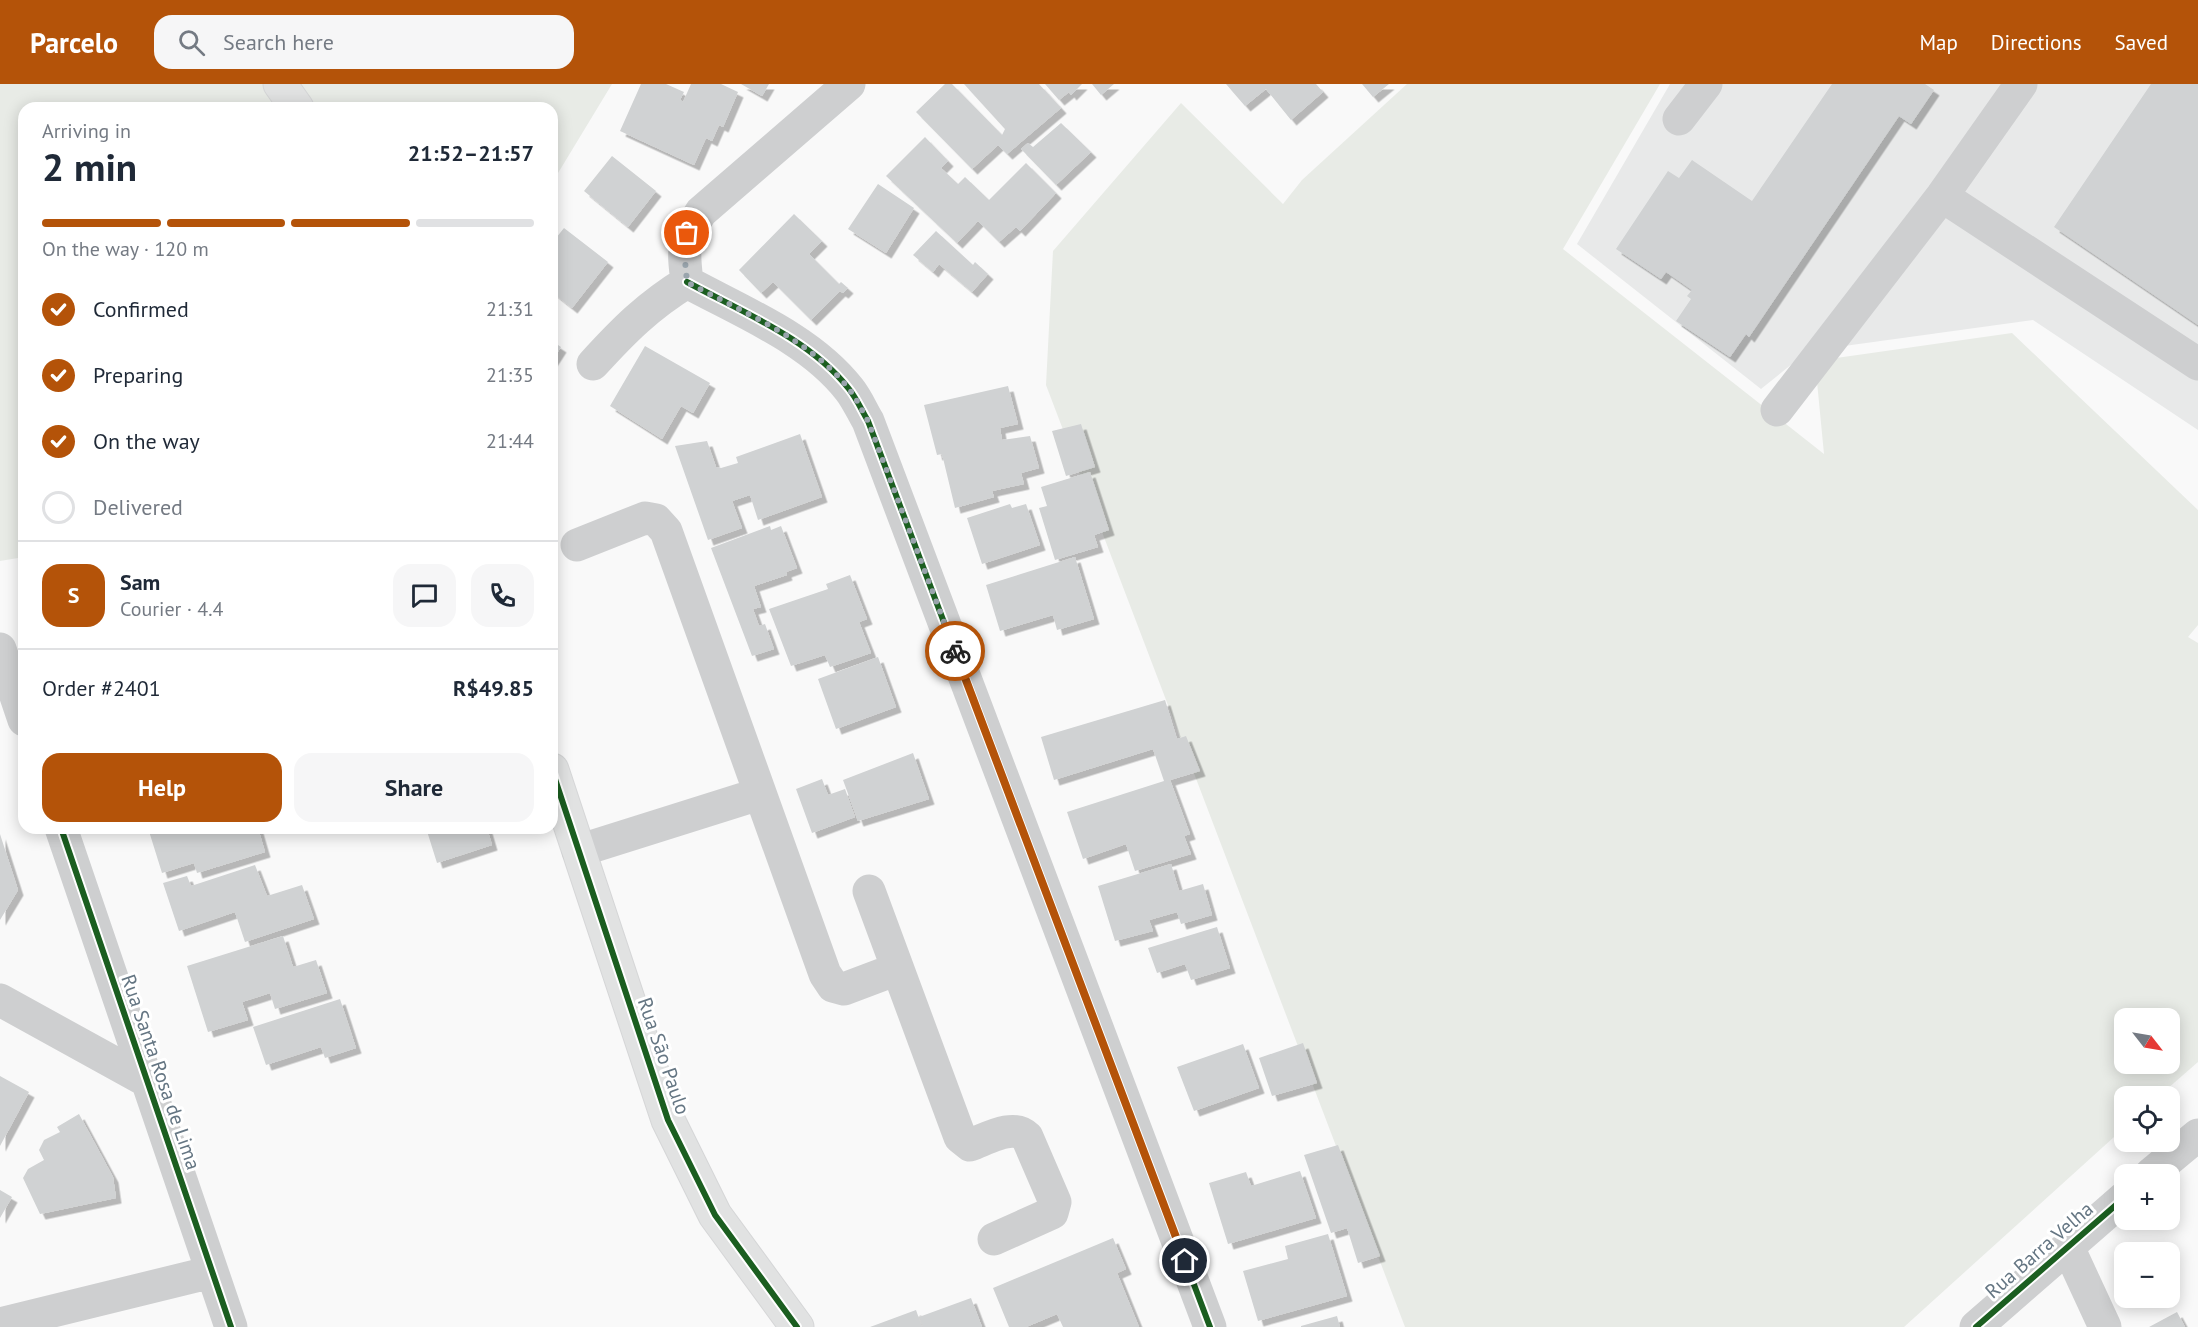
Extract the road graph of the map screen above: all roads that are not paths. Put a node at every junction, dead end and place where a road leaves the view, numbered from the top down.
1 (280, 84) edge
2 (849, 84) edge
3 (1706, 84) edge
4 (2021, 84) edge
5 (293, 102) edge
6 (1678, 119) dead end
7 (1942, 196) junction
8 (687, 282) junction
9 (593, 364) dead end
10 (2198, 364) edge
11 (1777, 410) dead end
12 (577, 545) dead end
13 (0, 649) edge
14 (18, 702) edge
15 (558, 789) edge
16 (759, 794) junction
17 (63, 834) edge
18 (578, 851) junction
19 (869, 891) dead end
20 (897, 969) junction
21 (0, 1000) edge
22 (147, 1082) junction
23 (2198, 1135) edge
24 (2163, 1164) edge
25 (2114, 1207) edge
26 (994, 1239) dead end
27 (2068, 1247) junction
28 (212, 1272) junction
29 (0, 1324) edge
30 (231, 1327) edge
31 (797, 1327) edge
32 (1210, 1327) edge
33 (1976, 1327) edge
34 (2105, 1327) edge

1 - 5 main road
2 - 8 street
3 - 6 street
4 - 7 street
7 - 10 street
7 - 11 street
8 - 9 street
8 - 32 street
12 - 16 street
13 - 14 street
15 - 18 main road, Rua São Paulo
16 - 18 street
16 - 20 street
17 - 22 street, Rua Santa Rosa de Lima
18 - 31 main road, Rua São Paulo
19 - 20 street
20 - 26 street
21 - 22 street
22 - 28 street, Rua Santa Rosa de Lima
23 - 24 street
25 - 27 street, Rua Barra Velha
27 - 33 street, Rua Barra Velha
27 - 34 street
28 - 29 street
28 - 30 street, Rua Santa Rosa de Lima

